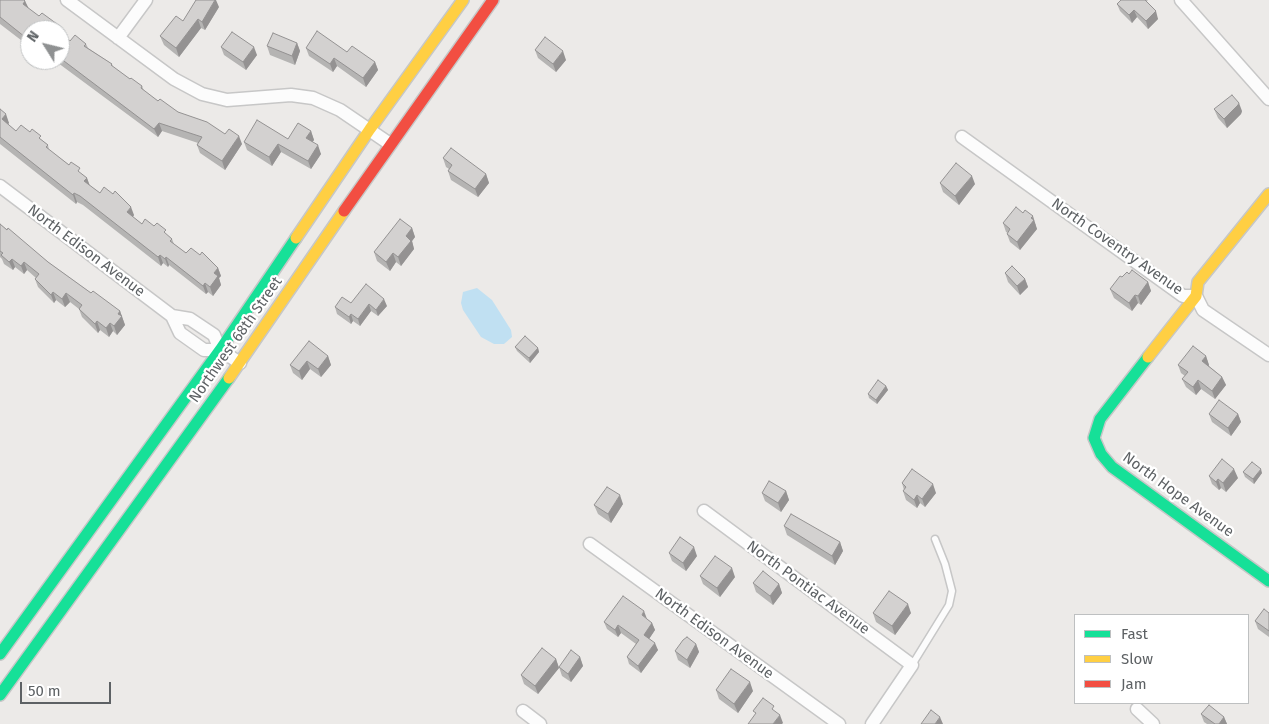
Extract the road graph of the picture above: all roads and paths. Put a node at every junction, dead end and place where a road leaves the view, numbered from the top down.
1 (67, 0) edge
2 (146, 0) edge
3 (463, 0) edge
4 (493, 0) edge
5 (1182, 0) edge
6 (118, 38) junction
7 (1269, 99) edge
8 (370, 129) junction
9 (962, 137) dead end
10 (390, 144) junction
11 (0, 186) edge
12 (1269, 194) edge
13 (1196, 296) junction
14 (172, 316) junction
15 (220, 350) junction
16 (1269, 356) edge
17 (240, 363) junction
18 (704, 511) dead end
19 (936, 539) dead end
20 (590, 544) dead end
21 (1269, 581) edge
22 (31, 612) junction
23 (50, 627) junction
24 (0, 654) edge
25 (912, 665) junction
26 (0, 694) edge
27 (1136, 709) dead end
28 (523, 711) dead end
29 (540, 724) edge
30 (839, 724) edge
31 (872, 724) edge
32 (1154, 724) edge

1 - 6 street
2 - 6 street
3 - 8 main road, Northwest 68th Street
4 - 10 main road, Northwest 68th Street
5 - 7 street
6 - 8 street
8 - 10 street
8 - 15 main road, Northwest 68th Street
9 - 13 street, North Coventry Avenue
10 - 17 main road, Northwest 68th Street
11 - 14 street, North Edison Avenue
12 - 13 main road
13 - 16 street, North Coventry Avenue
13 - 21 main road, North Hope Avenue
14 - 15 street, North Edison Avenue
14 - 15 street, North Edison Avenue
15 - 17 street, North Edison Avenue
15 - 22 main road, Northwest 68th Street
17 - 23 main road, Northwest 68th Street
18 - 25 street, North Pontiac Avenue
19 - 25 lane
20 - 30 street, North Edison Avenue
22 - 23 main road
22 - 24 main road, Northwest 68th Street
23 - 26 main road, Northwest 68th Street
25 - 31 street
27 - 32 street
28 - 29 street

